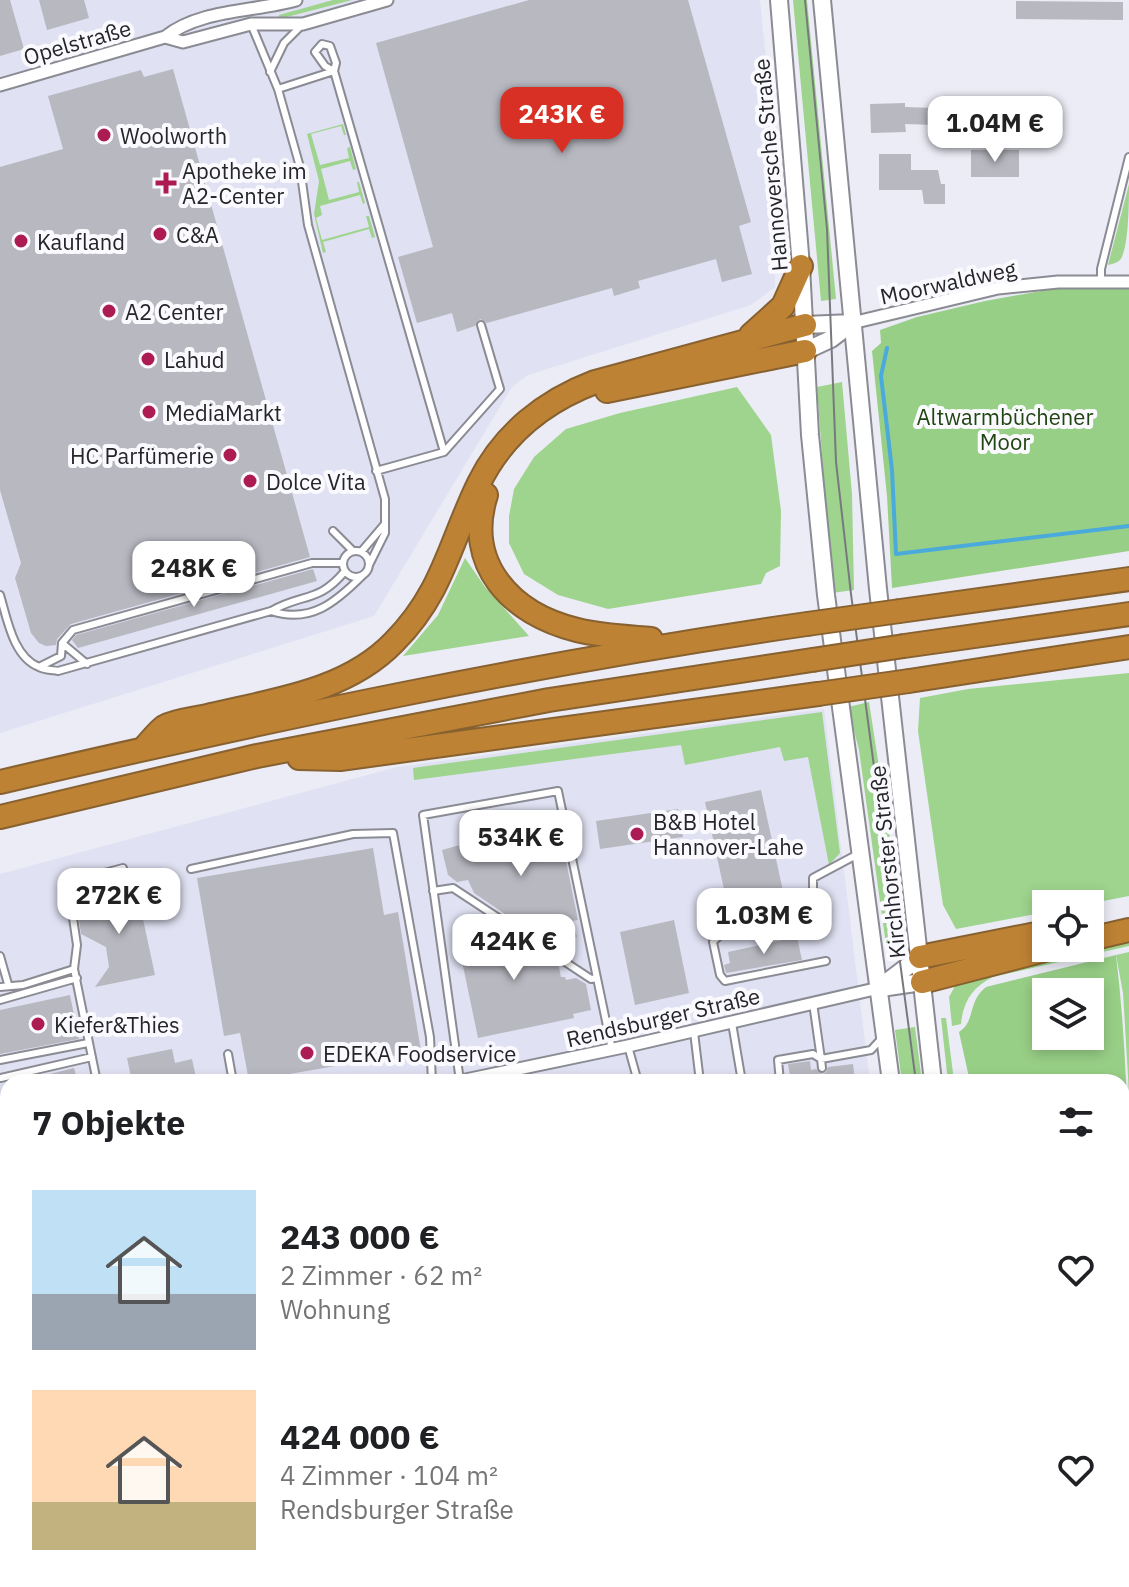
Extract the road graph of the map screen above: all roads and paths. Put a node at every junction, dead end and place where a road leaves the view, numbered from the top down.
1 (296, 0) edge
2 (387, 0) edge
3 (779, 0) edge
4 (822, 0) edge
5 (246, 4) edge
6 (251, 24) junction
7 (303, 24) junction
8 (165, 37) junction
9 (270, 72) junction
10 (0, 85) edge
11 (278, 89) junction
12 (1129, 157) edge
13 (801, 266) junction
14 (1101, 281) junction
15 (1129, 282) edge
16 (852, 323) junction
17 (481, 325) dead end
18 (805, 325) junction
19 (729, 347) junction
20 (805, 351) junction
21 (444, 452) junction
22 (376, 471) junction
23 (384, 525) junction
24 (357, 551) junction
25 (344, 560) junction
26 (369, 565) junction
27 (345, 571) junction
28 (363, 575) junction
29 (1129, 579) edge
30 (0, 595) edge
31 (271, 611) junction
32 (1129, 614) edge
33 (684, 642) junction
34 (62, 643) junction
35 (1123, 648) edge
36 (835, 653) joint
37 (87, 664) junction
38 (37, 667) junction
39 (143, 749) junction
40 (257, 756) junction
41 (0, 782) edge
42 (0, 817) edge
43 (861, 852) junction
44 (123, 868) dead end
45 (191, 869) dead end
46 (813, 889) dead end
47 (433, 891) junction
48 (1129, 916) edge
49 (1104, 921) edge
50 (1129, 930) edge
51 (1032, 935) edge
52 (719, 936) dead end
53 (1104, 936) edge
54 (1032, 953) edge
55 (0, 956) edge
56 (920, 957) junction
57 (826, 961) dead end
58 (74, 969) junction
59 (77, 978) junction
60 (597, 978) junction
61 (922, 982) junction
62 (4, 985) edge
63 (879, 988) junction
64 (0, 1000) edge
65 (813, 1003) junction
66 (732, 1023) junction
67 (694, 1032) junction
68 (885, 1034) junction
69 (88, 1043) junction
70 (628, 1046) junction
71 (612, 1050) junction
72 (228, 1054) dead end
73 (845, 1055) junction
74 (92, 1057) junction
75 (821, 1059) junction
76 (0, 1060) edge
77 (846, 1065) dead end
78 (822, 1068) dead end
79 (18, 1074) edge
80 (95, 1074) edge
81 (232, 1074) edge
82 (432, 1074) edge
83 (457, 1074) edge
84 (496, 1074) edge
85 (636, 1074) edge
86 (699, 1074) edge
87 (741, 1074) edge
88 (779, 1074) edge
89 (890, 1074) edge
90 (932, 1074) edge

1 - 5 street, Opelstraße
2 - 7 street, Opelstraße
3 - 13 main road, Hannoversche Straße
4 - 16 main road
5 - 6 street
5 - 8 street, Opelstraße
6 - 7 street, Opelstraße
6 - 8 street, Opelstraße
6 - 9 lane
7 - 9 lane
8 - 10 street, Opelstraße
9 - 11 lane
11 - 21 lane
11 - 22 lane
12 - 14 lane
13 - 18 main road, Hannoversche Straße
13 - 19 highway
14 - 15 street, Moorwaldweg
14 - 16 street, Moorwaldweg
16 - 18 main road
16 - 20 main road
16 - 56 main road, Kirchhorster Straße
17 - 21 lane
18 - 19 highway
18 - 20 main road, Hannoversche Straße
19 - 39 highway
20 - 33 highway
20 - 36 main road, Hannoversche Straße
21 - 22 lane
22 - 23 lane
23 - 24 lane
23 - 26 lane
24 - 25 lane
24 - 25 lane
24 - 26 lane
25 - 27 lane
25 - 34 lane
26 - 28 lane
27 - 28 lane
27 - 31 lane
28 - 31 lane
29 - 33 highway, bridge
30 - 38 lane
31 - 37 lane
32 - 40 highway, bridge
33 - 39 highway
34 - 37 lane
34 - 38 lane
35 - 40 highway, bridge
36 - 43 main road, Kirchhorster Straße
37 - 38 lane
39 - 41 highway
40 - 42 highway
43 - 46 lane
43 - 63 main road, Kirchhorster Straße
44 - 58 lane
45 - 82 lane
47 - 60 lane
47 - 60 lane
47 - 83 lane
48 - 49 highway
50 - 53 highway
51 - 56 highway
52 - 57 lane
54 - 61 highway
55 - 62 lane
56 - 61 main road, Kirchhorster Straße
56 - 63 main road
58 - 59 lane
58 - 62 lane
59 - 64 lane
59 - 69 lane
60 - 71 lane
61 - 63 main road
61 - 90 main road, Kirchhorster Straße
63 - 65 street, Rendsburger Straße
63 - 68 main road, Kirchhorster Straße
65 - 66 street, Rendsburger Straße
65 - 75 lane
66 - 67 street, Rendsburger Straße
66 - 87 lane
67 - 70 street, Rendsburger Straße
67 - 86 lane
68 - 73 lane
68 - 89 main road, Kirchhorster Straße
69 - 74 lane
69 - 76 lane
70 - 71 street, Rendsburger Straße
70 - 85 lane
71 - 84 street, Rendsburger Straße
72 - 81 lane
73 - 75 lane
73 - 77 lane
74 - 79 lane
74 - 80 lane
75 - 78 lane
75 - 88 lane

